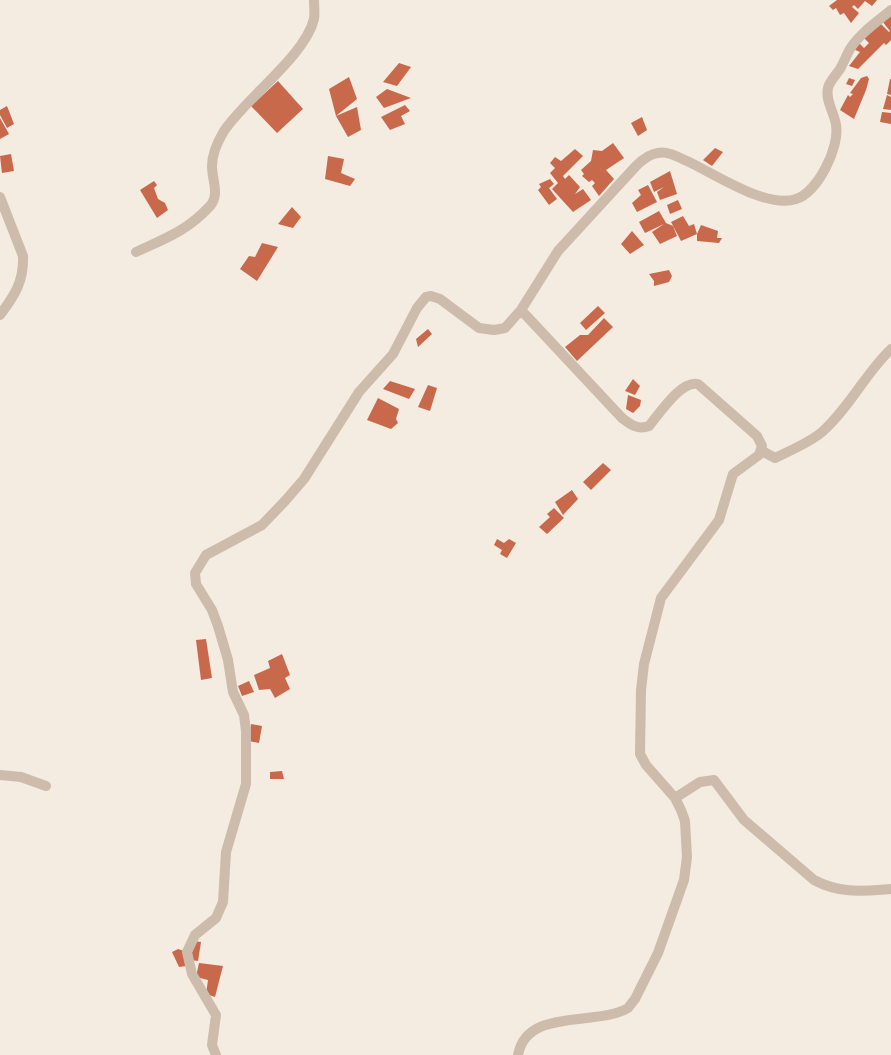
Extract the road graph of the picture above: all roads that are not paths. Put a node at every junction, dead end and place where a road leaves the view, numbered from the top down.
1 (314, 0) edge
2 (891, 10) edge
3 (0, 197) edge
4 (136, 252) dead end
5 (521, 310) junction
6 (0, 315) edge
7 (891, 349) edge
8 (762, 450) junction
9 (0, 775) edge
10 (46, 786) dead end
11 (675, 798) junction
12 (891, 889) edge
13 (216, 1055) edge
14 (518, 1055) edge

1 - 4 street
2 - 5 street
3 - 6 street
5 - 8 street
5 - 13 street
7 - 8 street
8 - 11 street
9 - 10 street
11 - 12 street
11 - 14 street

